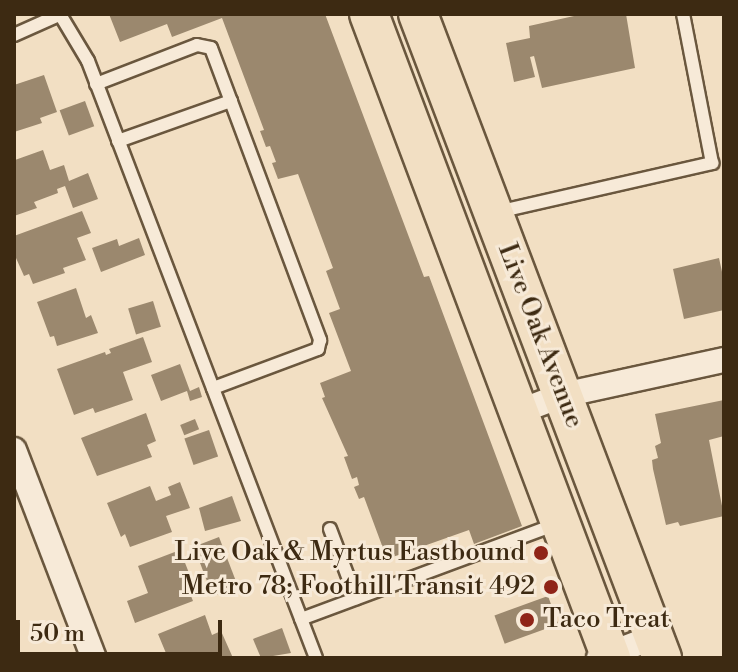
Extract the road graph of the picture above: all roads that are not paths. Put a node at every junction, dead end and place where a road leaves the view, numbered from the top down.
1 (369, 14) edge
2 (418, 14) edge
3 (683, 14) edge
4 (61, 15) edge
5 (14, 35) edge
6 (96, 84) junction
7 (231, 101) junction
8 (118, 141) junction
9 (493, 213) junction
10 (724, 360) edge
11 (213, 388) junction
12 (563, 395) junction
13 (518, 412) junction
14 (14, 450) edge
15 (560, 523) junction
16 (330, 529) dead end
17 (356, 598) junction
18 (301, 619) junction
19 (658, 647) edge
20 (606, 657) edge
21 (94, 658) edge
22 (316, 658) edge

1 - 13 main road, Live Oak Avenue
2 - 9 main road, Live Oak Avenue
3 - 9 lane
4 - 5 lane
4 - 6 lane
6 - 7 lane
6 - 8 lane
7 - 8 lane
7 - 11 lane
8 - 11 lane
9 - 12 main road, Live Oak Avenue
10 - 12 street
11 - 18 lane
12 - 13 street
12 - 19 main road, Live Oak Avenue
13 - 15 main road, Live Oak Avenue
14 - 21 street
15 - 17 lane
15 - 20 main road, Live Oak Avenue
16 - 17 lane
17 - 18 lane
18 - 22 lane
19 - 20 street

